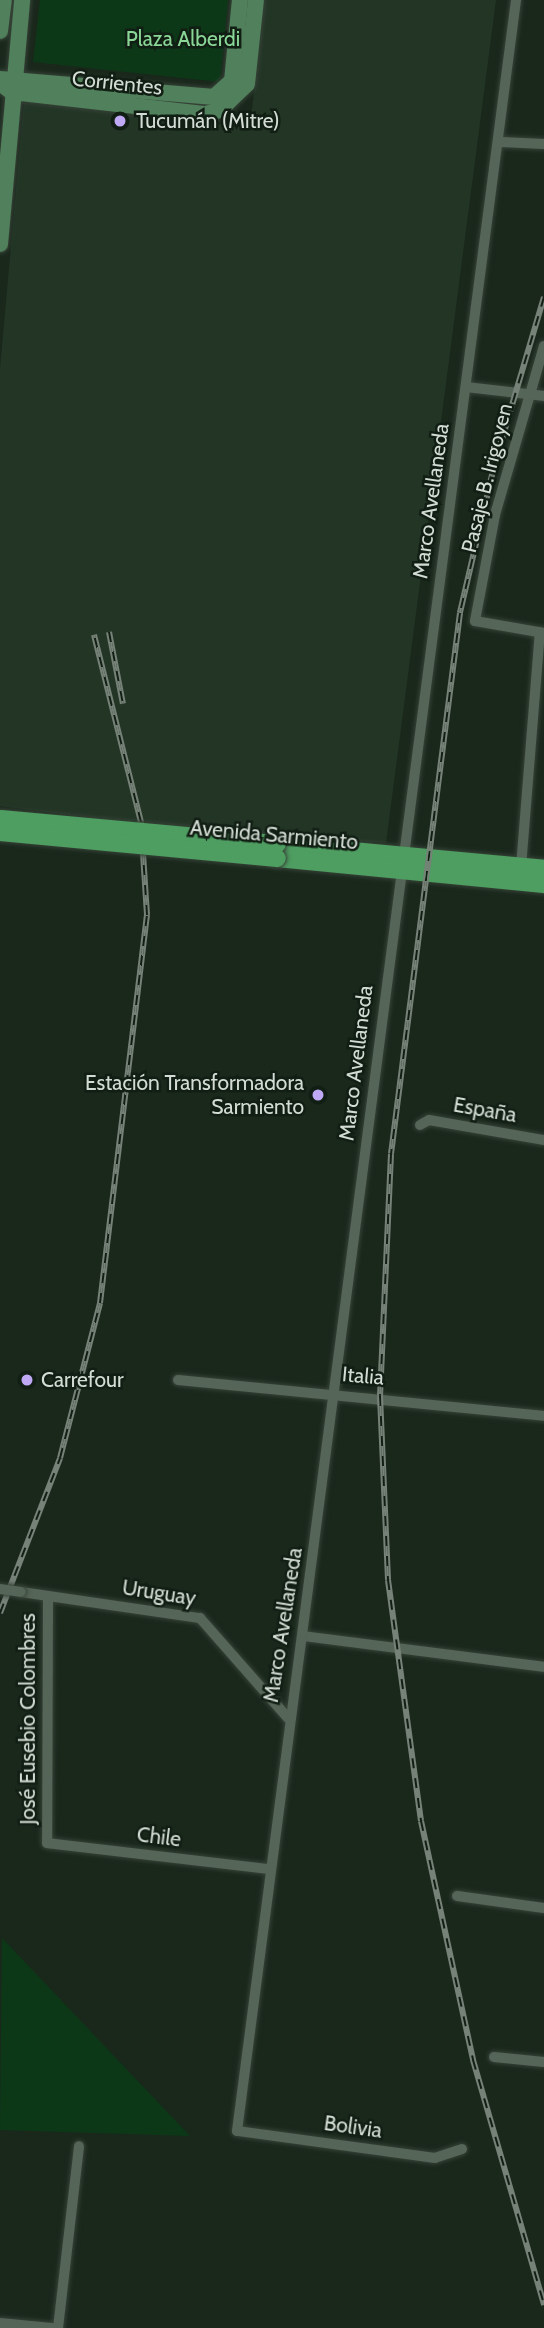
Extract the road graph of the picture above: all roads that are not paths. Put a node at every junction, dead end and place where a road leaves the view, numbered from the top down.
1 (4, 0) edge
2 (22, 0) edge
3 (240, 0) edge
4 (256, 0) edge
5 (516, 0) edge
6 (0, 31) edge
7 (6, 83) edge
8 (228, 97) junction
9 (501, 142) junction
10 (544, 144) edge
11 (0, 244) edge
12 (544, 346) edge
13 (466, 387) junction
14 (529, 394) junction
15 (544, 396) edge
16 (542, 633) edge
17 (0, 819) edge
18 (0, 832) edge
19 (277, 851) junction
20 (400, 862) junction
21 (521, 867) junction
22 (544, 869) edge
23 (544, 884) edge
24 (420, 1125) dead end
25 (544, 1140) edge
26 (178, 1380) dead end
27 (335, 1392) junction
28 (544, 1416) edge
29 (0, 1590) edge
30 (48, 1596) junction
31 (303, 1636) junction
32 (544, 1667) edge
33 (288, 1718) junction
34 (47, 1843) joint
35 (268, 1869) junction
36 (457, 1896) dead end
37 (544, 1908) edge
38 (494, 2057) dead end
39 (544, 2062) edge
40 (237, 2131) joint
41 (79, 2146) dead end
42 (462, 2149) dead end
43 (0, 2323) edge
44 (52, 2328) edge
45 (58, 2328) edge

1 - 6 main road
2 - 7 main road
3 - 8 main road
4 - 8 main road
5 - 9 street, Marco Avellaneda
7 - 8 main road, Corrientes
7 - 11 main road
9 - 10 street
9 - 13 street, Marco Avellaneda
12 - 14 street, Pasaje B. Irigoyen
13 - 14 street
13 - 20 street, Marco Avellaneda
14 - 15 street
14 - 16 street, Pasaje B. Irigoyen
16 - 21 street
17 - 19 main road, Avenida Sarmiento, bridge
18 - 19 main road, Avenida Sarmiento, bridge
19 - 20 main road, Avenida Sarmiento
20 - 21 main road, Avenida Sarmiento
20 - 23 main road, Avenida Sarmiento
20 - 27 street, Marco Avellaneda
21 - 22 main road, Avenida Sarmiento
24 - 25 street, España
26 - 27 street, Italia
27 - 28 street, Italia
27 - 31 street, Marco Avellaneda
29 - 30 street, Uruguay, bridge
30 - 33 street, Uruguay
30 - 34 street, José Eusebio Colombres
31 - 32 street
31 - 33 street, Marco Avellaneda
33 - 35 street, Marco Avellaneda
34 - 35 street, Chile
35 - 40 street, Marco Avellaneda
36 - 37 street
38 - 39 street
40 - 42 street, Bolivia
41 - 45 street
43 - 44 street

